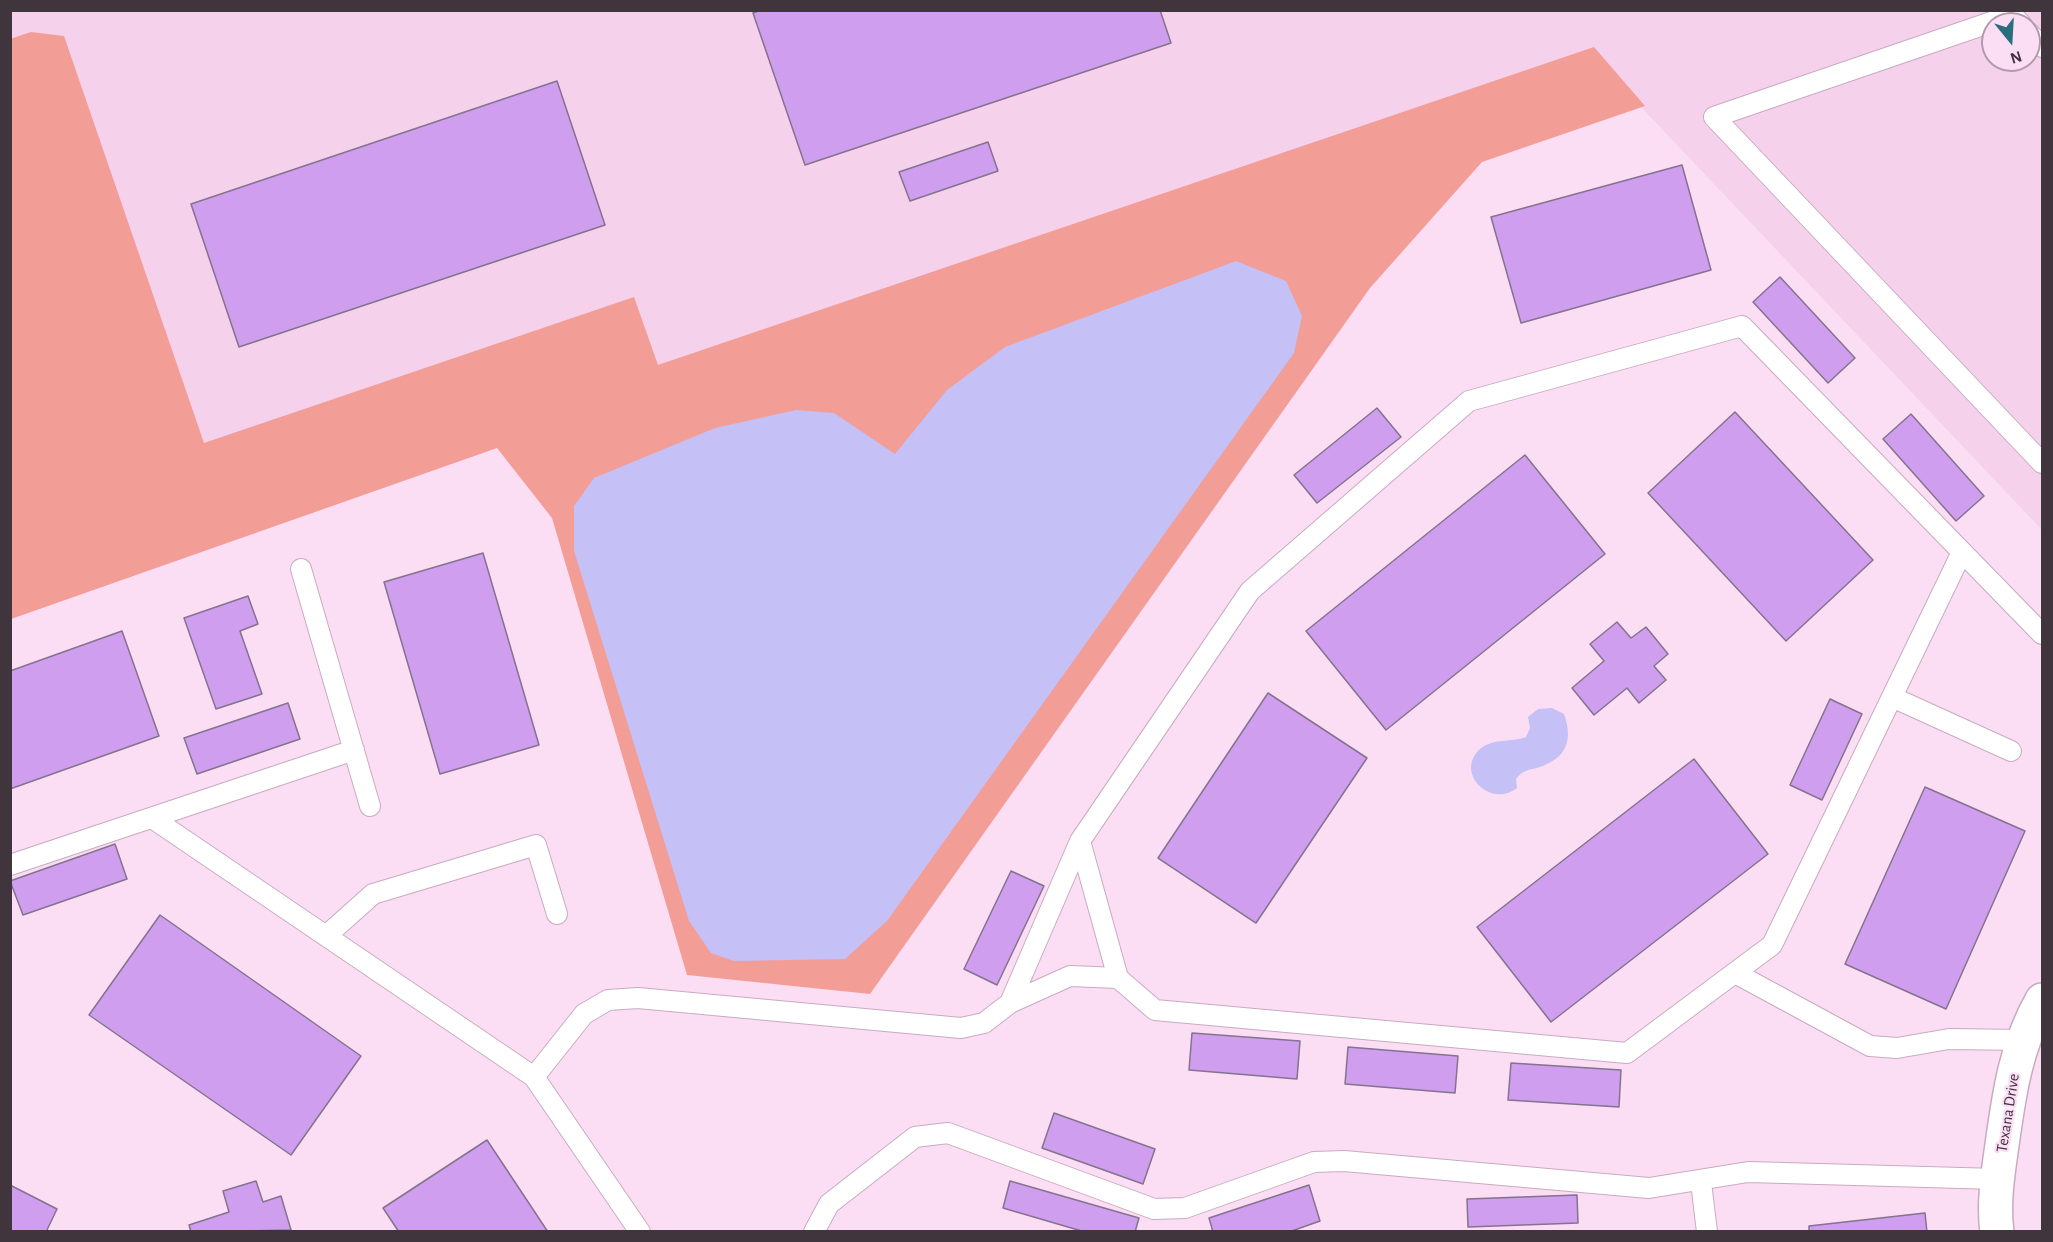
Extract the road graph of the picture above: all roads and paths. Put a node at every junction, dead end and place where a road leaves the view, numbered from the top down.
1 (1981, 26) edge
2 (2043, 463) edge
3 (1962, 552) junction
4 (301, 569) dead end
5 (2043, 634) edge
6 (1892, 697) junction
7 (354, 750) junction
8 (2011, 751) dead end
9 (370, 806) dead end
10 (152, 818) junction
11 (1080, 841) junction
12 (10, 865) edge
13 (557, 914) dead end
14 (326, 936) junction
15 (1735, 973) junction
16 (1118, 978) junction
17 (2043, 1000) edge
18 (1010, 1003) junction
19 (2024, 1041) junction
20 (534, 1077) junction
21 (1997, 1179) junction
22 (1701, 1182) junction
23 (640, 1232) edge
24 (814, 1232) edge
25 (1707, 1232) edge
26 (1997, 1232) edge

1 - 2 lane
3 - 5 lane
3 - 6 lane
3 - 11 lane
4 - 7 lane
6 - 8 lane
6 - 15 lane
7 - 9 lane
7 - 10 lane
10 - 12 lane
10 - 14 lane
11 - 16 lane
11 - 18 lane
13 - 14 lane
14 - 20 lane
15 - 16 lane
15 - 19 lane
16 - 18 lane
17 - 19 street, Texana Drive
18 - 20 lane
19 - 21 street, Texana Drive
20 - 23 lane
21 - 22 lane
21 - 26 street, Texana Drive
22 - 24 lane
22 - 25 lane

